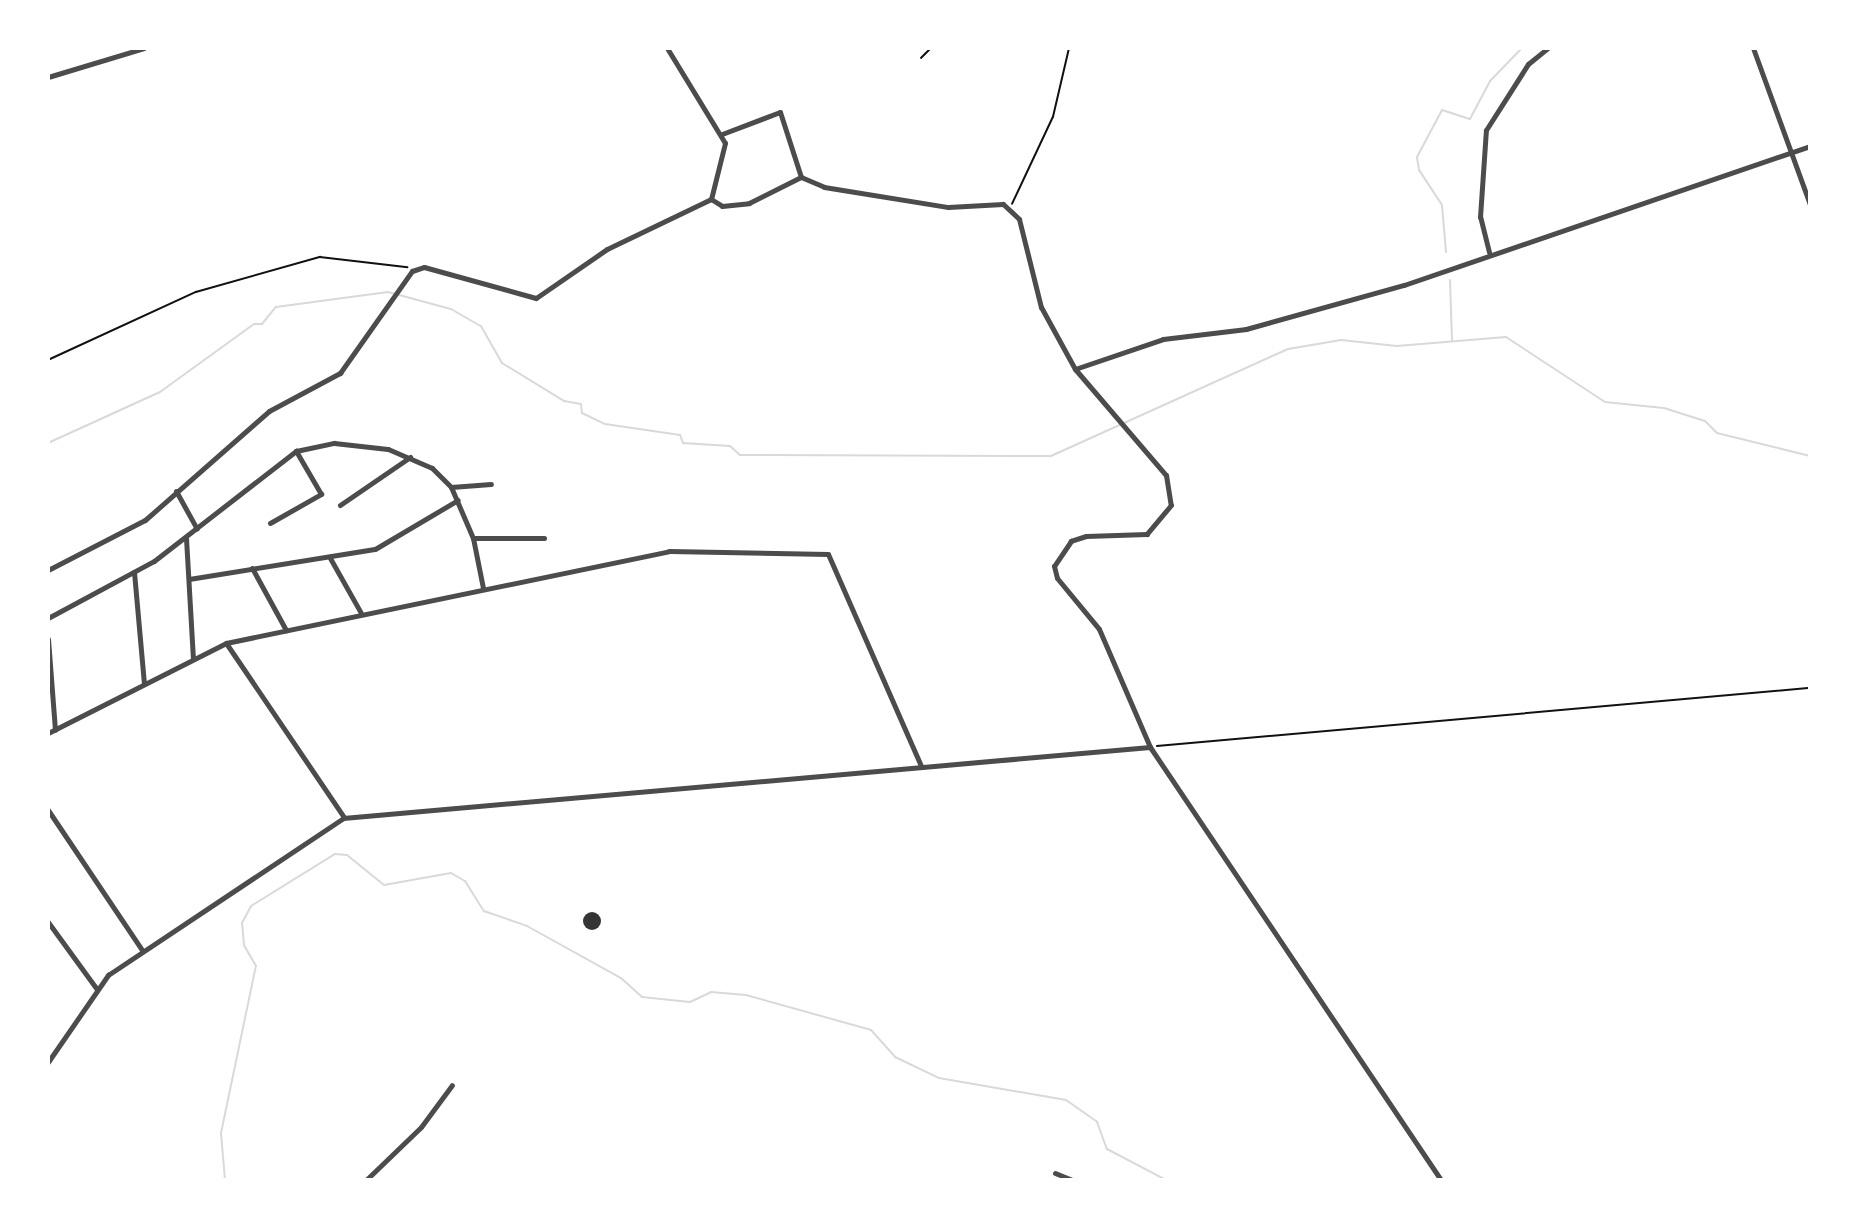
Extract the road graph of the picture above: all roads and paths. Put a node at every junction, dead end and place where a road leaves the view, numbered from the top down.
1 (144, 48) edge
2 (667, 48) edge
3 (931, 48) edge
4 (1069, 48) edge
5 (1548, 48) edge
6 (1753, 48) edge
7 (921, 58) dead end
8 (48, 77) edge
9 (722, 134) junction
10 (1810, 146) edge
11 (1795, 151) junction
12 (801, 177) junction
13 (711, 198) junction
14 (1810, 205) edge
15 (1010, 208) junction
16 (1490, 252) junction
17 (412, 271) junction
18 (48, 360) edge
19 (1075, 369) junction
20 (296, 451) junction
21 (410, 457) junction
22 (492, 484) dead end
23 (451, 487) junction
24 (176, 491) junction
25 (458, 500) junction
26 (340, 505) dead end
27 (270, 523) dead end
28 (197, 529) junction
29 (186, 538) junction
30 (473, 538) junction
31 (544, 538) dead end
32 (330, 558) junction
33 (252, 568) junction
34 (48, 570) edge
35 (134, 572) junction
36 (189, 579) junction
37 (483, 588) junction
38 (361, 613) junction
39 (48, 618) edge
40 (286, 630) junction
41 (48, 639) edge
42 (226, 643) junction
43 (193, 658) junction
44 (144, 684) junction
45 (1810, 688) edge
46 (55, 730) junction
47 (48, 733) edge
48 (1150, 747) junction
49 (921, 766) junction
50 (48, 810) edge
51 (344, 817) junction
52 (48, 922) edge
53 (142, 950) junction
54 (96, 988) junction
55 (48, 1062) edge
56 (452, 1085) dead end
57 (1055, 1173) dead end
58 (366, 1180) edge
59 (1072, 1180) edge
60 (1441, 1180) edge

1 - 8 street
2 - 9 street
3 - 7 path
4 - 15 path
5 - 16 street
6 - 11 street
9 - 12 street
9 - 13 street
10 - 11 street
11 - 14 street
11 - 16 street
12 - 13 street
12 - 15 street
13 - 17 street
15 - 19 street
16 - 19 street
17 - 18 path
17 - 24 street
19 - 48 street
20 - 21 street
20 - 27 street
20 - 28 street
21 - 23 street
21 - 26 street
22 - 23 street
23 - 25 street
24 - 28 street
24 - 34 street
25 - 30 street
25 - 32 street
28 - 29 street
29 - 35 street
29 - 36 street
30 - 31 street
30 - 37 street
32 - 33 street
32 - 38 street
33 - 36 street
33 - 40 street
35 - 39 street
35 - 44 street
36 - 43 street
37 - 38 street
37 - 49 street
38 - 40 street
40 - 42 street
41 - 46 street
42 - 43 street
42 - 51 street
43 - 44 street
44 - 46 street
45 - 48 path
46 - 47 street
48 - 49 street
48 - 60 street
49 - 51 street
50 - 53 street
51 - 53 street
52 - 54 street
53 - 54 street
54 - 55 street
56 - 58 street
57 - 59 street

